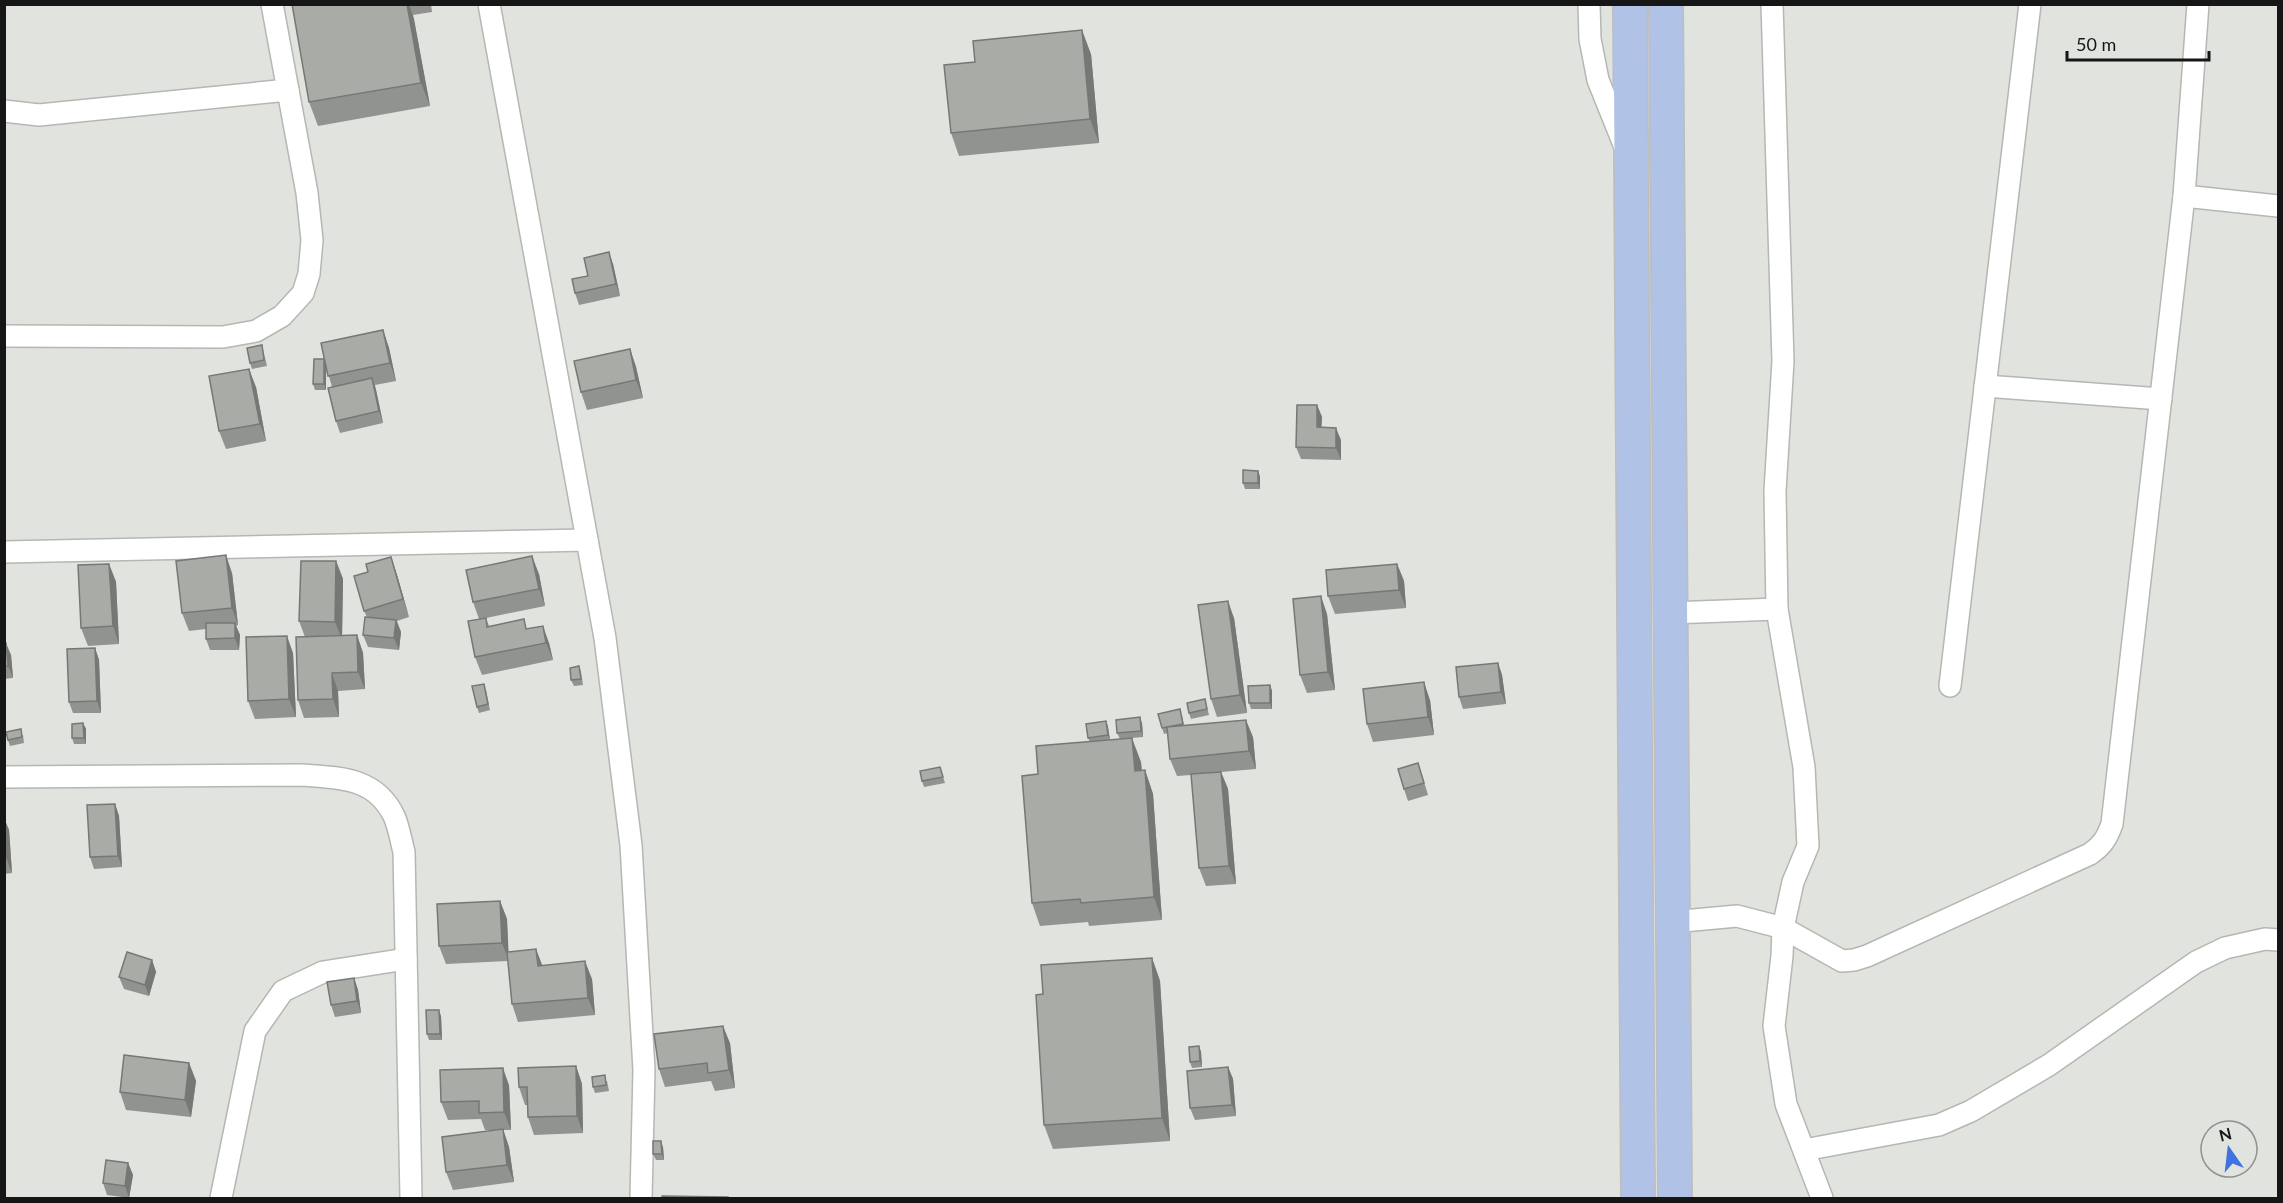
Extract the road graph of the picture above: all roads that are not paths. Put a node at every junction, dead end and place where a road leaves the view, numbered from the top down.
1 (272, 4) edge
2 (489, 4) edge
3 (1589, 4) edge
4 (1630, 4) edge
5 (1666, 4) edge
6 (1772, 4) edge
7 (2030, 4) edge
8 (2198, 4) edge
9 (288, 90) junction
10 (4, 111) edge
11 (1630, 159) junction
12 (2184, 196) junction
13 (2278, 206) edge
14 (4, 336) edge
15 (1985, 386) junction
16 (2161, 399) junction
17 (587, 540) junction
18 (4, 552) edge
19 (1777, 609) junction
20 (1671, 613) junction
21 (1950, 686) dead end
22 (4, 777) edge
23 (1672, 922) junction
24 (1783, 928) junction
25 (2278, 940) edge
26 (405, 959) junction
27 (1804, 1150) junction
28 (221, 1198) edge
29 (411, 1198) edge
30 (641, 1198) edge
31 (1638, 1198) edge
32 (1675, 1198) edge
33 (1822, 1198) edge

1 - 9 street
2 - 17 street
3 - 11 street
4 - 11 main road
5 - 20 main road
6 - 19 street
7 - 15 street
8 - 12 street
9 - 10 street
9 - 14 street
11 - 31 main road
12 - 13 street
12 - 16 street
15 - 16 street
15 - 21 street
16 - 24 street
17 - 18 street
17 - 30 street
19 - 20 street
19 - 24 street
20 - 23 main road
22 - 26 street
23 - 24 street
23 - 32 main road
24 - 27 street
25 - 27 street
26 - 28 street
26 - 29 street
27 - 33 street

